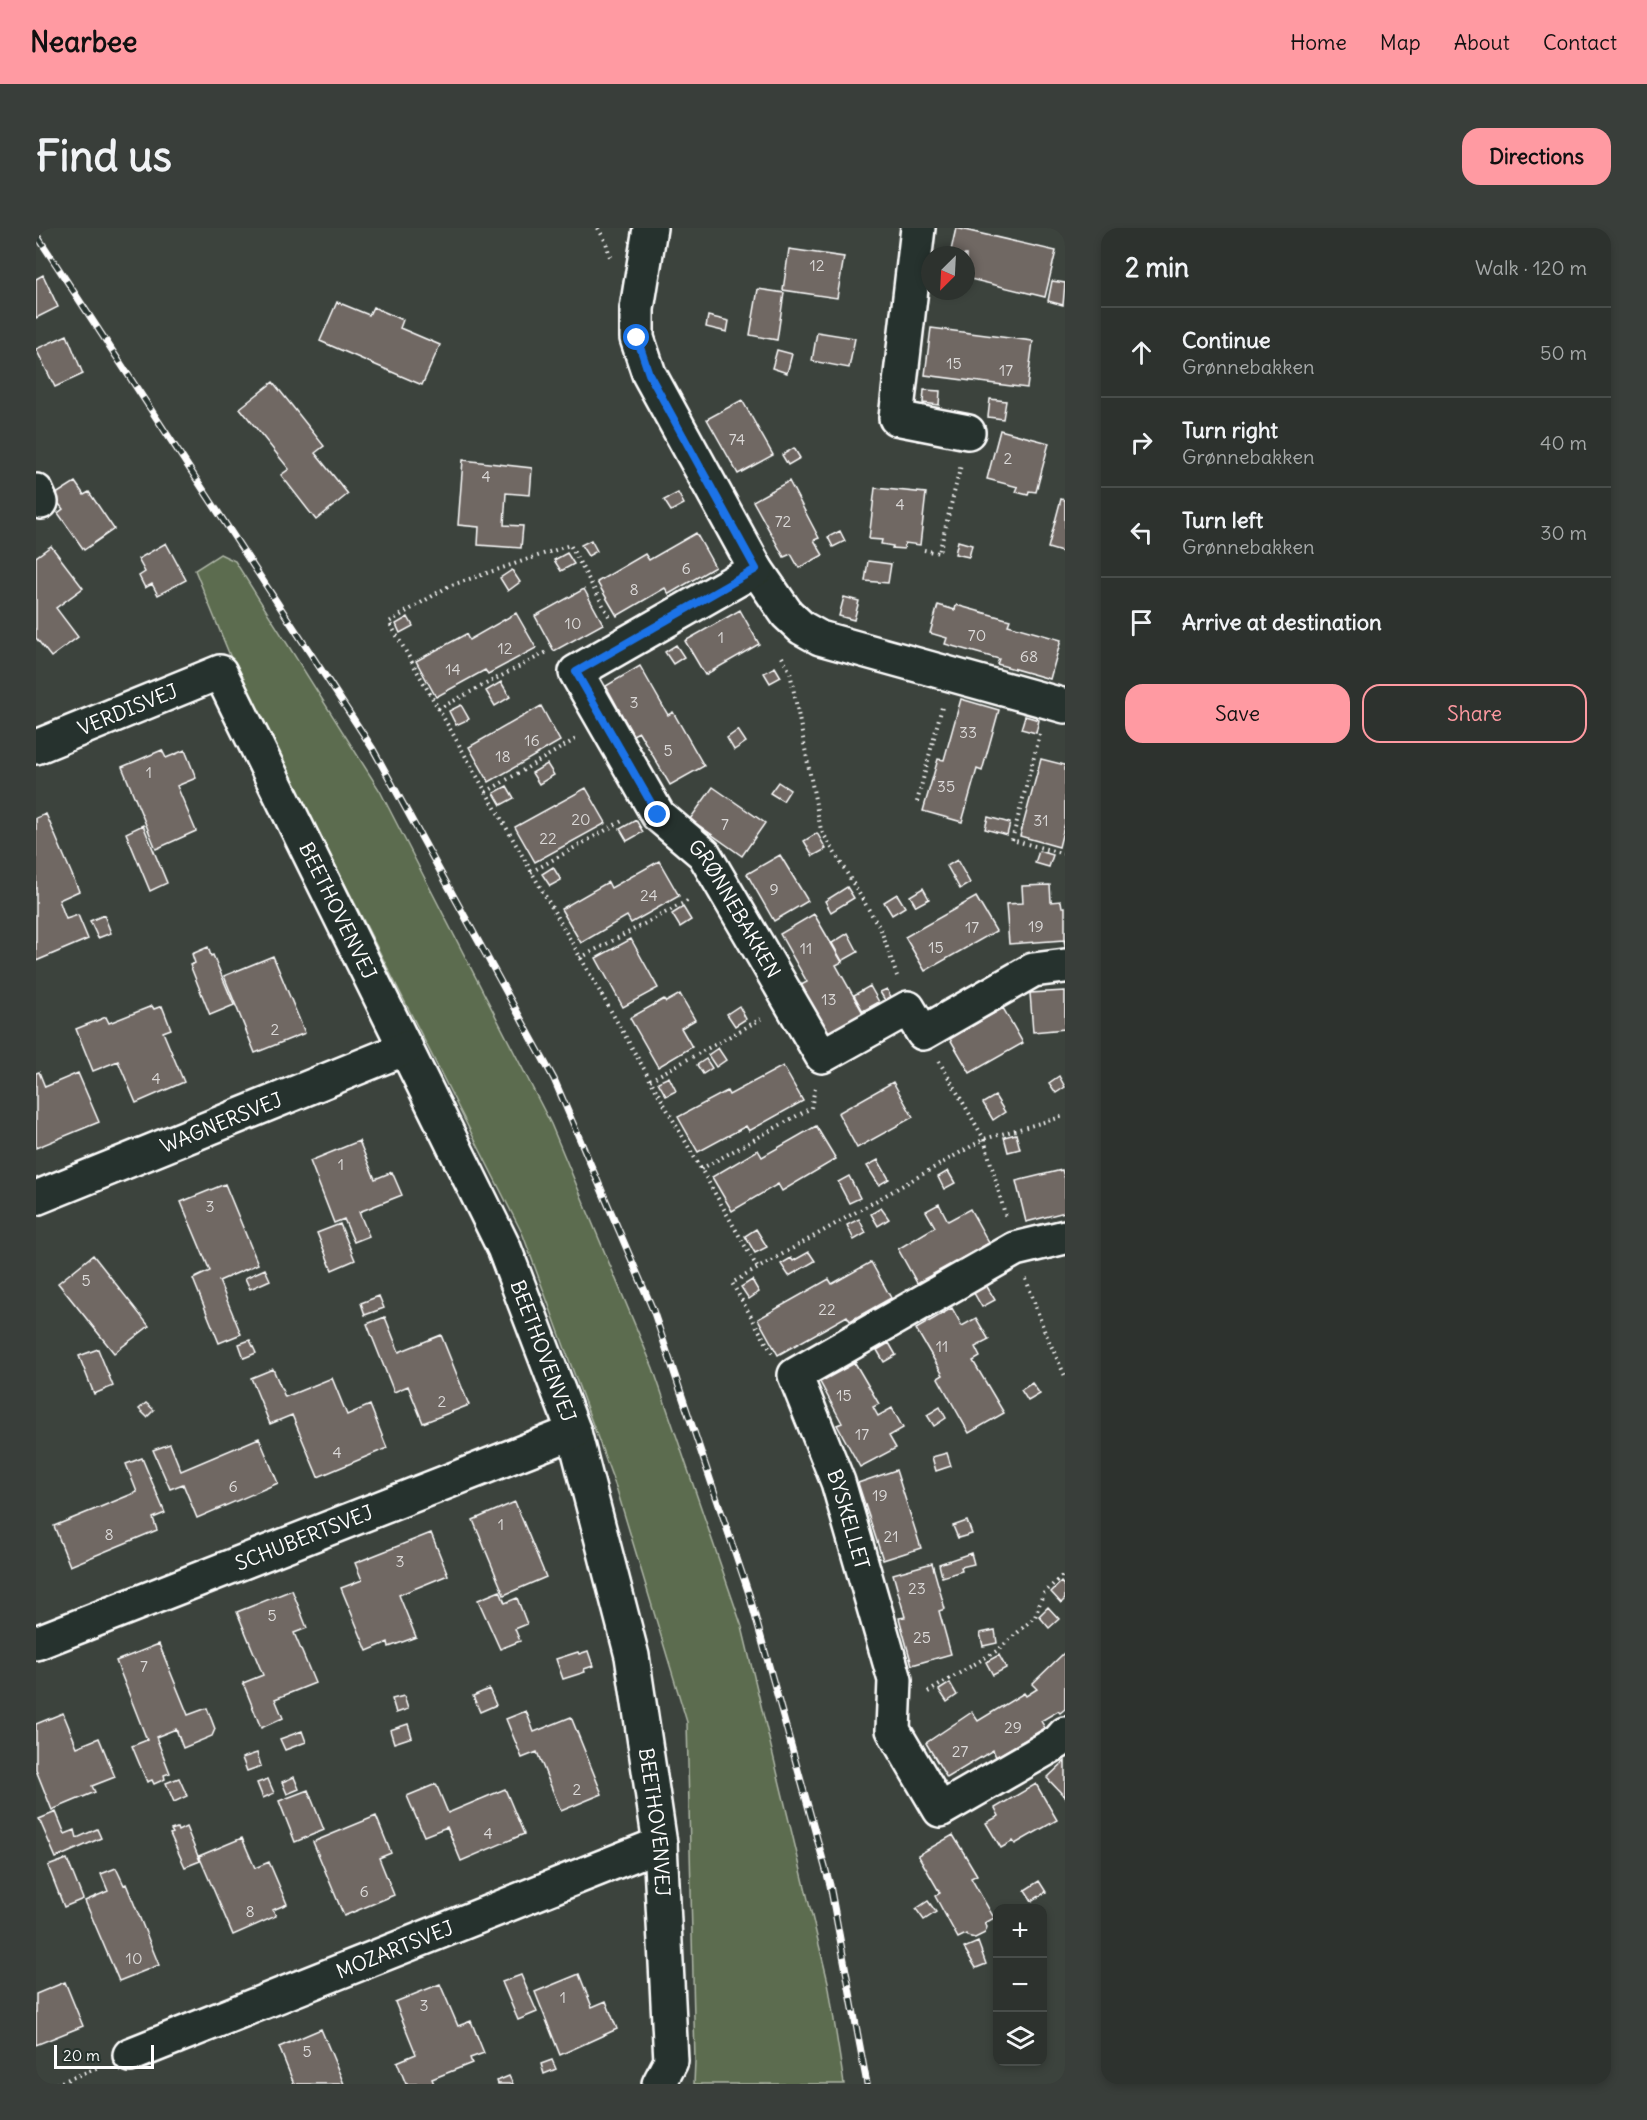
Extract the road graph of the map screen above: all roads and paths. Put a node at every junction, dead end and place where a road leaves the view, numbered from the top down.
1 (650, 228) edge
2 (918, 228) edge
3 (968, 432) joint
4 (924, 550) dead end
5 (756, 569) junction
6 (625, 644) junction
7 (220, 672) joint
8 (576, 672) junction
9 (951, 674) junction
10 (1057, 704) edge
11 (438, 709) junction
12 (606, 722) junction
13 (36, 747) edge
14 (486, 792) junction
15 (917, 802) dead end
16 (652, 805) junction
17 (1065, 854) edge
18 (531, 872) junction
19 (721, 883) junction
20 (580, 958) junction
21 (1065, 966) edge
22 (791, 1003) junction
23 (922, 1033) junction
24 (406, 1048) junction
25 (822, 1056) junction
26 (650, 1080) junction
27 (1065, 1116) edge
28 (984, 1139) junction
29 (701, 1169) junction
30 (36, 1198) edge
31 (1065, 1237) edge
32 (1015, 1250) junction
33 (757, 1267) junction
34 (795, 1376) junction
35 (1065, 1376) edge
36 (574, 1432) junction
37 (1065, 1573) edge
38 (36, 1643) edge
39 (894, 1712) junction
40 (1065, 1734) edge
41 (660, 1844) junction
42 (130, 2055) joint
43 (56, 2084) edge
44 (659, 2084) edge

1 - 5 street
2 - 3 street
3 - 4 path
5 - 6 street
5 - 9 street
6 - 8 street
6 - 11 path
7 - 13 street, VERDISVEJ
7 - 24 street, BEETHOVENVEJ
8 - 11 path
8 - 12 street, GRØNNEBAKKEN
9 - 10 street
9 - 15 path
10 - 17 path
11 - 14 path
12 - 14 path
12 - 16 street, GRØNNEBAKKEN
14 - 18 path
16 - 18 path
16 - 19 street, GRØNNEBAKKEN
18 - 20 path
19 - 20 path
19 - 22 street, GRØNNEBAKKEN
20 - 26 path
21 - 23 street
22 - 25 street, GRØNNEBAKKEN
22 - 26 path
23 - 25 street
23 - 28 path
24 - 30 street, WAGNERSVEJ
24 - 36 street, BEETHOVENVEJ
25 - 29 path
26 - 29 path
27 - 28 path
28 - 32 path
28 - 33 path
29 - 33 path
31 - 32 street
32 - 34 street
32 - 35 path
33 - 34 path
34 - 39 street, BYSKELLET
36 - 38 street, SCHUBERTSVEJ
36 - 41 street, BEETHOVENVEJ
37 - 39 path
39 - 40 street, BYSKELLET
41 - 42 street, MOZARTSVEJ
41 - 44 street, BEETHOVENVEJ
42 - 43 path

